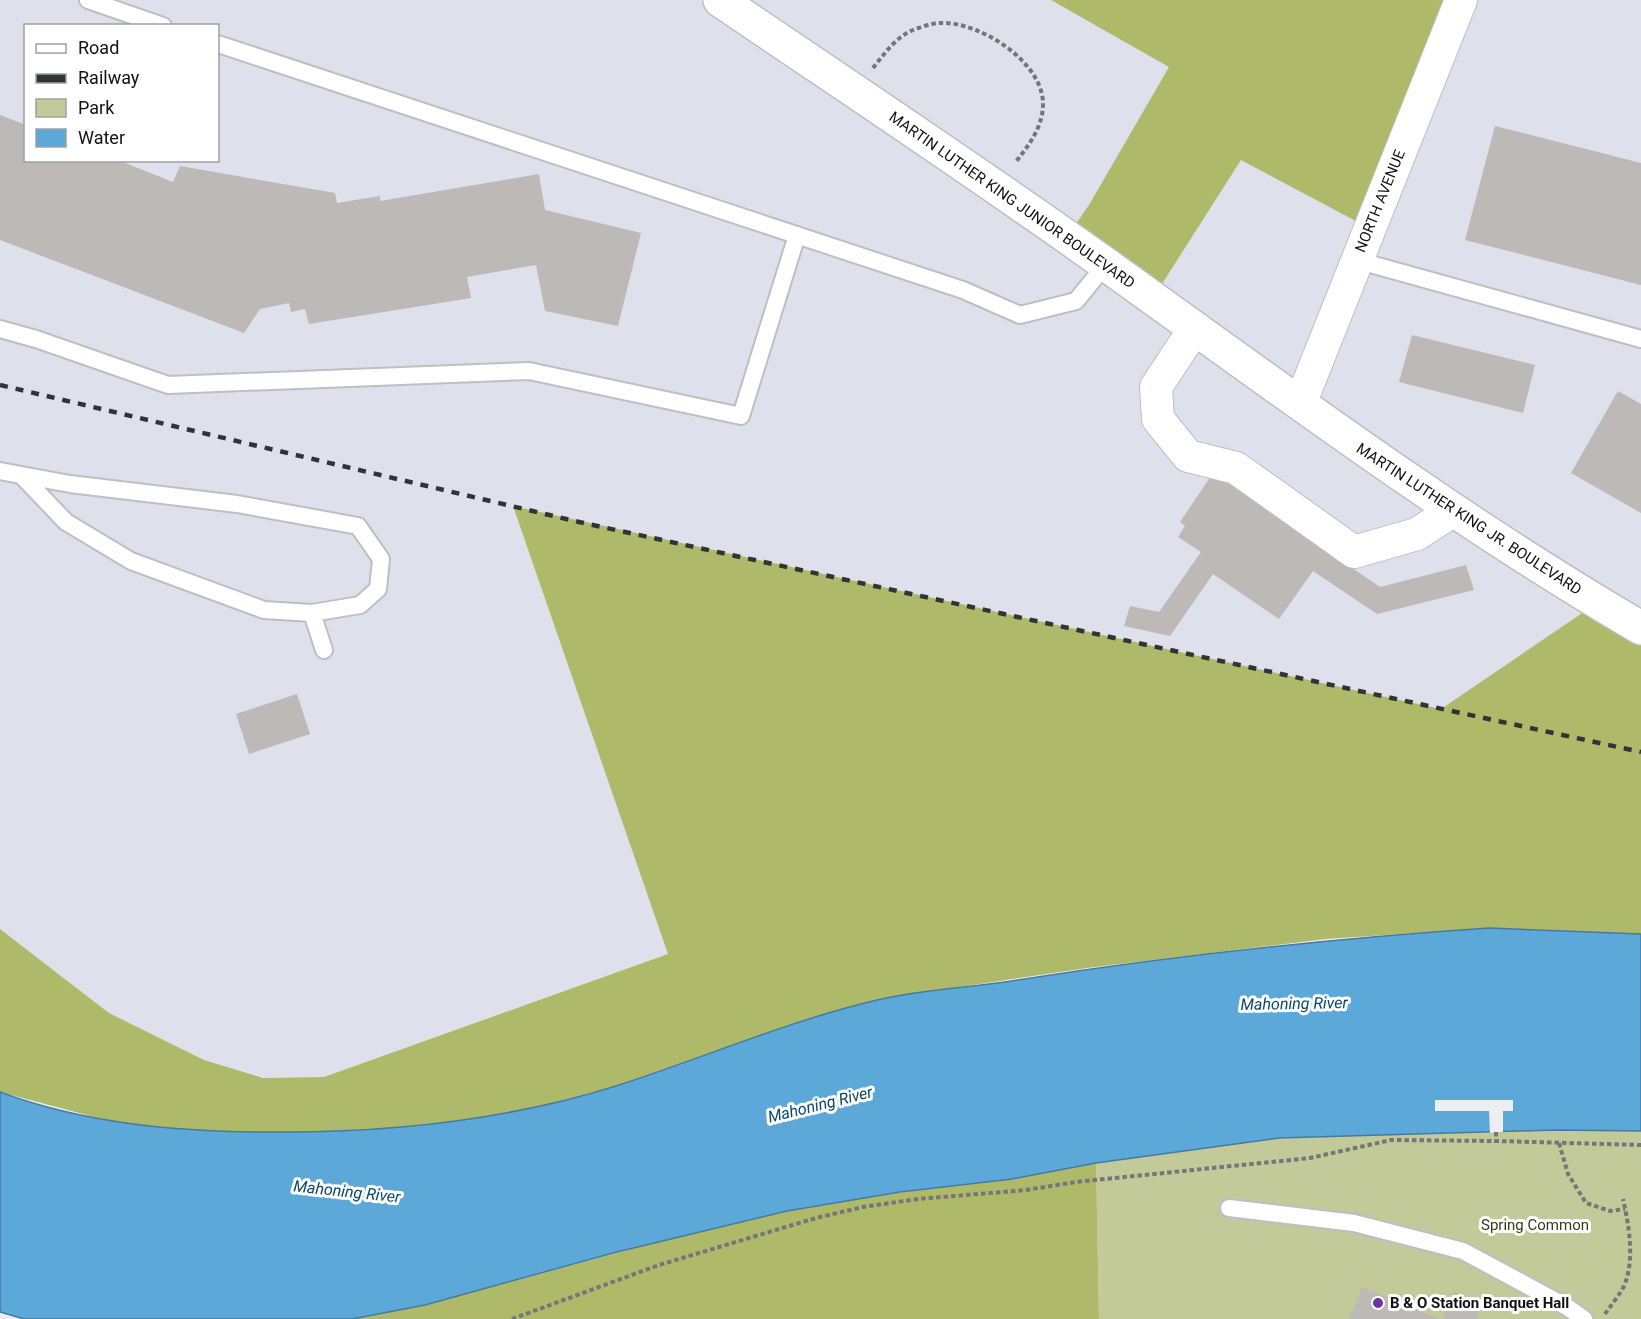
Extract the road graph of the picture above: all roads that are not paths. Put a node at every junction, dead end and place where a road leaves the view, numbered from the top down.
1 (88, 0) edge
2 (720, 0) edge
3 (1461, 0) edge
4 (157, 24) edge
5 (219, 44) edge
6 (797, 235) junction
7 (1356, 260) junction
8 (1106, 264) junction
9 (1195, 328) junction
10 (0, 329) edge
11 (1641, 339) edge
12 (1300, 404) junction
13 (0, 471) edge
14 (22, 476) junction
15 (1454, 510) junction
16 (312, 613) junction
17 (1641, 628) edge
18 (324, 650) dead end
19 (1229, 1208) dead end
20 (1584, 1319) edge

1 - 4 lane
2 - 8 main road, MARTIN LUTHER KING JUNIOR BOULEVARD
3 - 7 street, NORTH AVENUE
5 - 6 lane
6 - 8 lane
6 - 10 lane
7 - 11 lane
7 - 12 street, NORTH AVENUE
8 - 9 main road, MARTIN LUTHER KING JUNIOR BOULEVARD
9 - 12 main road, MARTIN LUTHER KING JUNIOR BOULEVARD
9 - 15 street
12 - 15 main road, MARTIN LUTHER KING JR. BOULEVARD
13 - 14 lane
14 - 16 lane
14 - 16 lane
15 - 17 main road, MARTIN LUTHER KING JR. BOULEVARD
16 - 18 lane
19 - 20 lane

